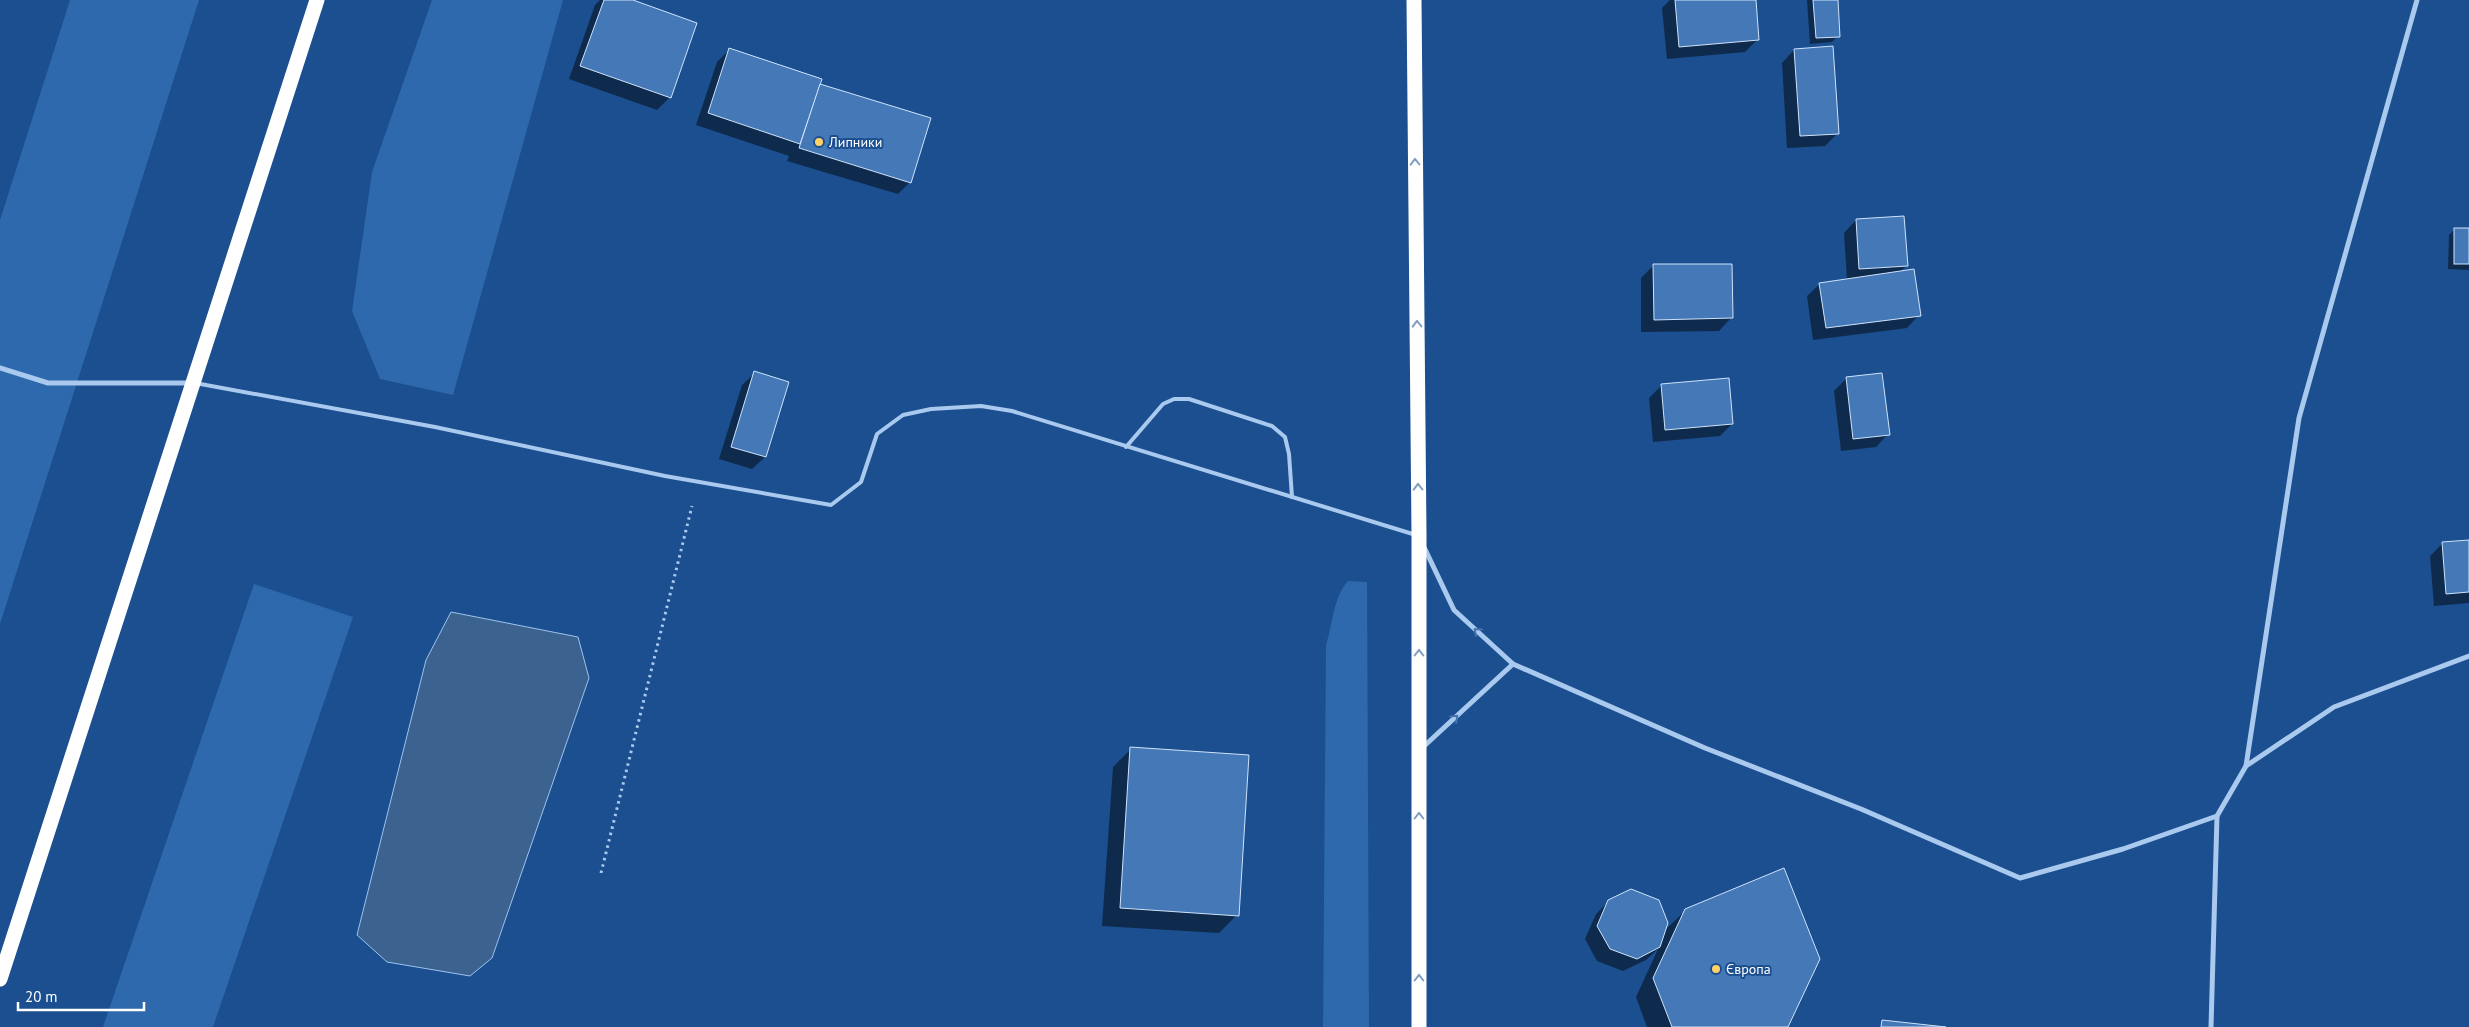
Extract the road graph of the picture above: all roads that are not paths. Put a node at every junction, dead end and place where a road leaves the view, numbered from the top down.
1 (316, 0) edge
2 (1414, 0) edge
3 (2417, 0) edge
4 (0, 368) edge
5 (193, 383) junction
6 (1126, 447) junction
7 (1292, 497) junction
8 (1419, 535) junction
9 (2469, 656) edge
10 (1513, 664) junction
11 (1419, 751) junction
12 (2246, 766) junction
13 (2217, 816) junction
14 (0, 979) edge
15 (1419, 1027) edge
16 (2212, 1027) edge

1 - 5 highway
8 -> 2 highway
3 - 12 street
4 - 5 street
5 - 6 lane
5 - 14 highway
6 - 7 lane
6 - 7 lane
7 - 8 lane
10 -> 8 street
11 -> 8 highway
9 - 12 street
11 -> 10 street
10 - 13 street
15 -> 11 highway
12 - 13 street
13 - 16 street

